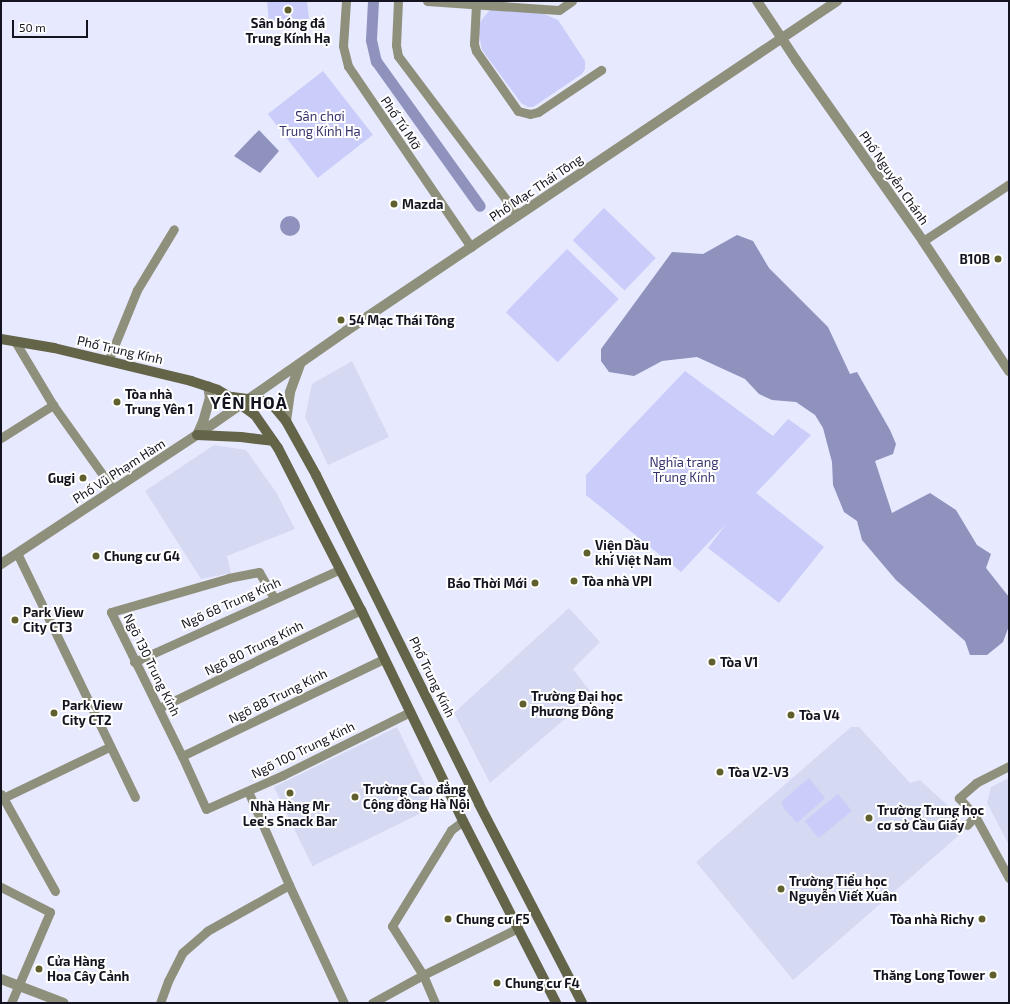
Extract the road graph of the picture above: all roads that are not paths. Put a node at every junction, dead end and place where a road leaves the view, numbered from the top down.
1 (346, 1) edge
2 (398, 1) edge
3 (427, 1) edge
4 (572, 1) edge
5 (757, 1) edge
6 (837, 1) edge
7 (476, 4) junction
8 (781, 39) junction
9 (601, 70) dead end
10 (1009, 184) edge
11 (518, 215) junction
12 (174, 229) dead end
13 (923, 241) junction
14 (472, 247) junction
15 (1, 339) edge
16 (16, 343) junction
17 (108, 361) junction
18 (300, 365) junction
19 (1009, 371) edge
20 (208, 386) junction
21 (230, 397) junction
22 (250, 399) junction
23 (53, 405) junction
24 (242, 405) junction
25 (286, 421) junction
26 (197, 435) junction
27 (2, 436) edge
28 (273, 441) junction
29 (113, 489) junction
30 (17, 553) junction
31 (1, 564) edge
32 (339, 570) junction
33 (274, 598) junction
34 (361, 610) junction
35 (384, 659) junction
36 (134, 662) junction
37 (159, 708) junction
38 (410, 712) junction
39 (109, 747) junction
40 (182, 756) junction
41 (1009, 766) edge
42 (248, 791) junction
43 (2, 797) edge
44 (135, 797) dead end
45 (206, 809) joint
46 (975, 816) junction
47 (463, 821) junction
48 (967, 825) dead end
49 (1009, 878) edge
50 (289, 885) junction
51 (1, 887) edge
52 (55, 891) dead end
53 (518, 928) junction
54 (423, 975) junction
55 (1, 979) edge
56 (18, 985) junction
57 (11, 1003) edge
58 (64, 1003) edge
59 (160, 1003) edge
60 (344, 1003) edge
61 (372, 1003) edge
62 (436, 1003) edge
63 (556, 1003) edge
64 (582, 1003) edge

1 - 14 street, Phố Tú Mỡ
2 - 11 street
3 - 7 street
4 - 7 street
5 - 8 street, Phố Nguyễn Chánh
6 - 8 street, Phố Mạc Thái Tông
7 - 9 street
8 - 11 street, Phố Mạc Thái Tông
8 - 13 street, Phố Nguyễn Chánh
10 - 13 street
11 - 14 street, Phố Mạc Thái Tông
12 - 17 street
13 - 19 street, Phố Nguyễn Chánh
14 - 18 street, Phố Mạc Thái Tông
15 - 16 main road, Phố Trung Kính
16 - 17 main road, Phố Trung Kính
16 - 23 street
17 - 20 main road, Phố Trung Kính
18 - 22 street, Phố Mạc Thái Tông
18 - 25 street
20 - 21 main road, Phố Trung Kính
20 - 26 street
21 - 22 main road, Phố Trung Kính
21 - 24 main road, Phố Trung Kính
22 - 24 street, Phố Vũ Phạm Hàm
22 - 25 main road, Phố Trung Kính
23 - 27 street
23 - 29 street
24 - 26 street, Phố Vũ Phạm Hàm
24 - 28 main road, Phố Trung Kính
25 - 64 main road, Phố Trung Kính
26 - 28 main road
26 - 29 street, Phố Vũ Phạm Hàm
28 - 32 main road, Phố Trung Kính
29 - 30 street, Phố Vũ Phạm Hàm
30 - 31 street, Phố Vũ Phạm Hàm
30 - 39 street
32 - 33 street, Ngõ 68 Trung Kính
32 - 34 main road, Phố Trung Kính
33 - 36 street, Ngõ 68 Trung Kính
33 - 36 street, Ngõ 130 Trung Kính
34 - 35 main road, Phố Trung Kính
34 - 37 street, Ngõ 80 Trung Kính
35 - 38 main road, Phố Trung Kính
35 - 40 street, Ngõ 88 Trung Kính
36 - 37 street, Ngõ 130 Trung Kính
37 - 40 street, Ngõ 130 Trung Kính
38 - 42 street, Ngõ 100 Trung Kính
38 - 47 main road, Phố Trung Kính
39 - 43 street
39 - 44 street
40 - 45 street, Ngõ 130 Trung Kính
41 - 46 street
42 - 45 street, Ngõ 100 Trung Kính
42 - 50 street
43 - 52 street
46 - 48 street
46 - 49 street
47 - 53 main road, Phố Trung Kính
47 - 54 street
50 - 59 street
50 - 60 street
51 - 56 street
53 - 54 street
53 - 63 main road, Phố Trung Kính
54 - 61 street
54 - 62 street
55 - 56 street
56 - 57 street
56 - 58 street

